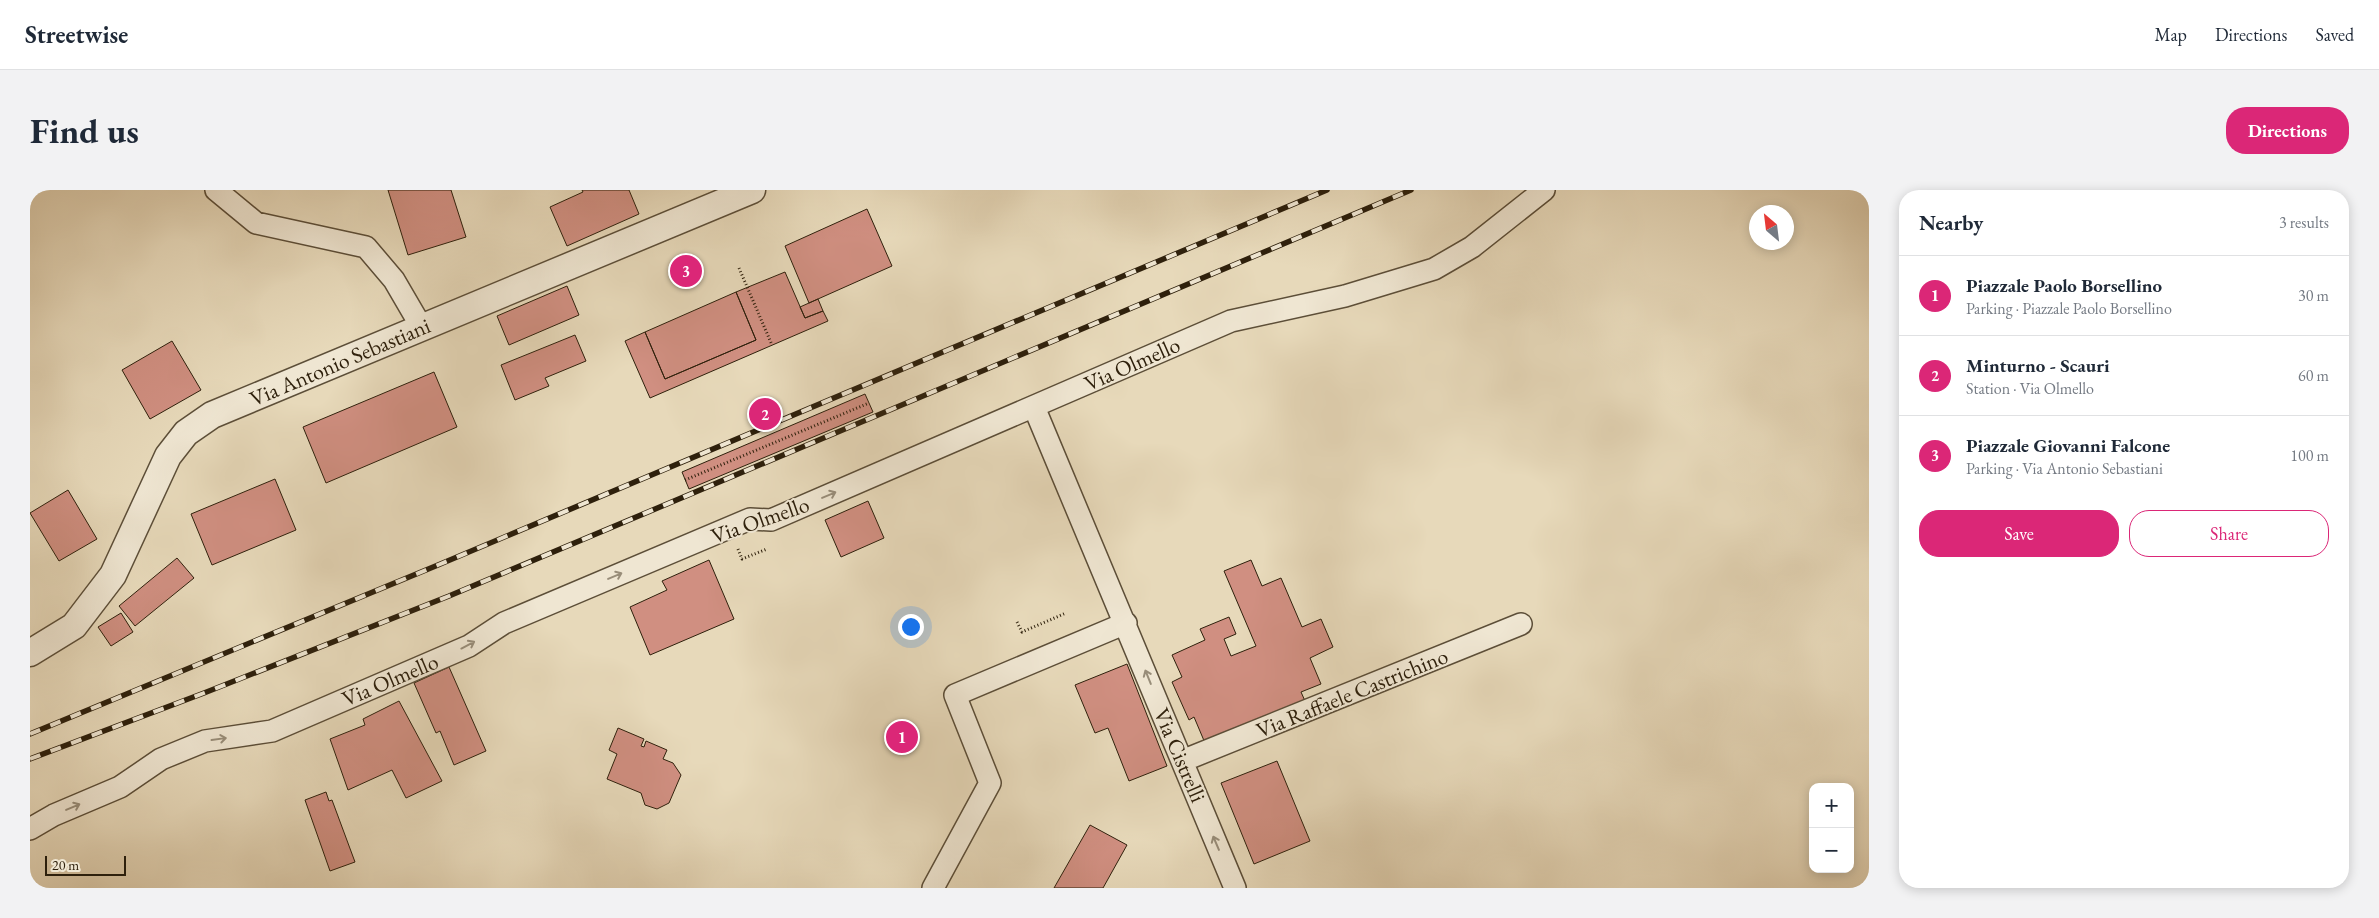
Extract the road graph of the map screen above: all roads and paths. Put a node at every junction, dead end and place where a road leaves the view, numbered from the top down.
1 (216, 190) edge
2 (752, 190) edge
3 (1544, 190) edge
4 (739, 268) dead end
5 (756, 296) dead end
6 (751, 298) junction
7 (422, 328) junction
8 (771, 331) dead end
9 (767, 333) junction
10 (772, 345) dead end
11 (869, 403) dead end
12 (1034, 407) junction
13 (685, 480) dead end
14 (767, 549) dead end
15 (742, 559) dead end
16 (1066, 613) dead end
17 (1017, 622) dead end
18 (1126, 623) junction
19 (1521, 624) dead end
20 (30, 653) edge
21 (1182, 762) junction
22 (30, 829) edge
23 (933, 888) edge
24 (1235, 888) edge

1 - 7 street
2 - 7 street, Via Antonio Sebastiani
3 - 12 street, Via Olmello
4 - 6 path
5 - 6 path
6 - 9 path
7 - 20 street, Via Antonio Sebastiani
8 - 9 path
9 - 10 path
11 - 13 path
12 - 18 street, Via Cistrelli
22 -> 12 street, Via Olmello
14 - 15 path
16 - 17 path
21 -> 18 street, Via Cistrelli
18 - 23 street
19 - 21 street, Via Raffaele Castrichino
24 -> 21 street, Via Cistrelli

